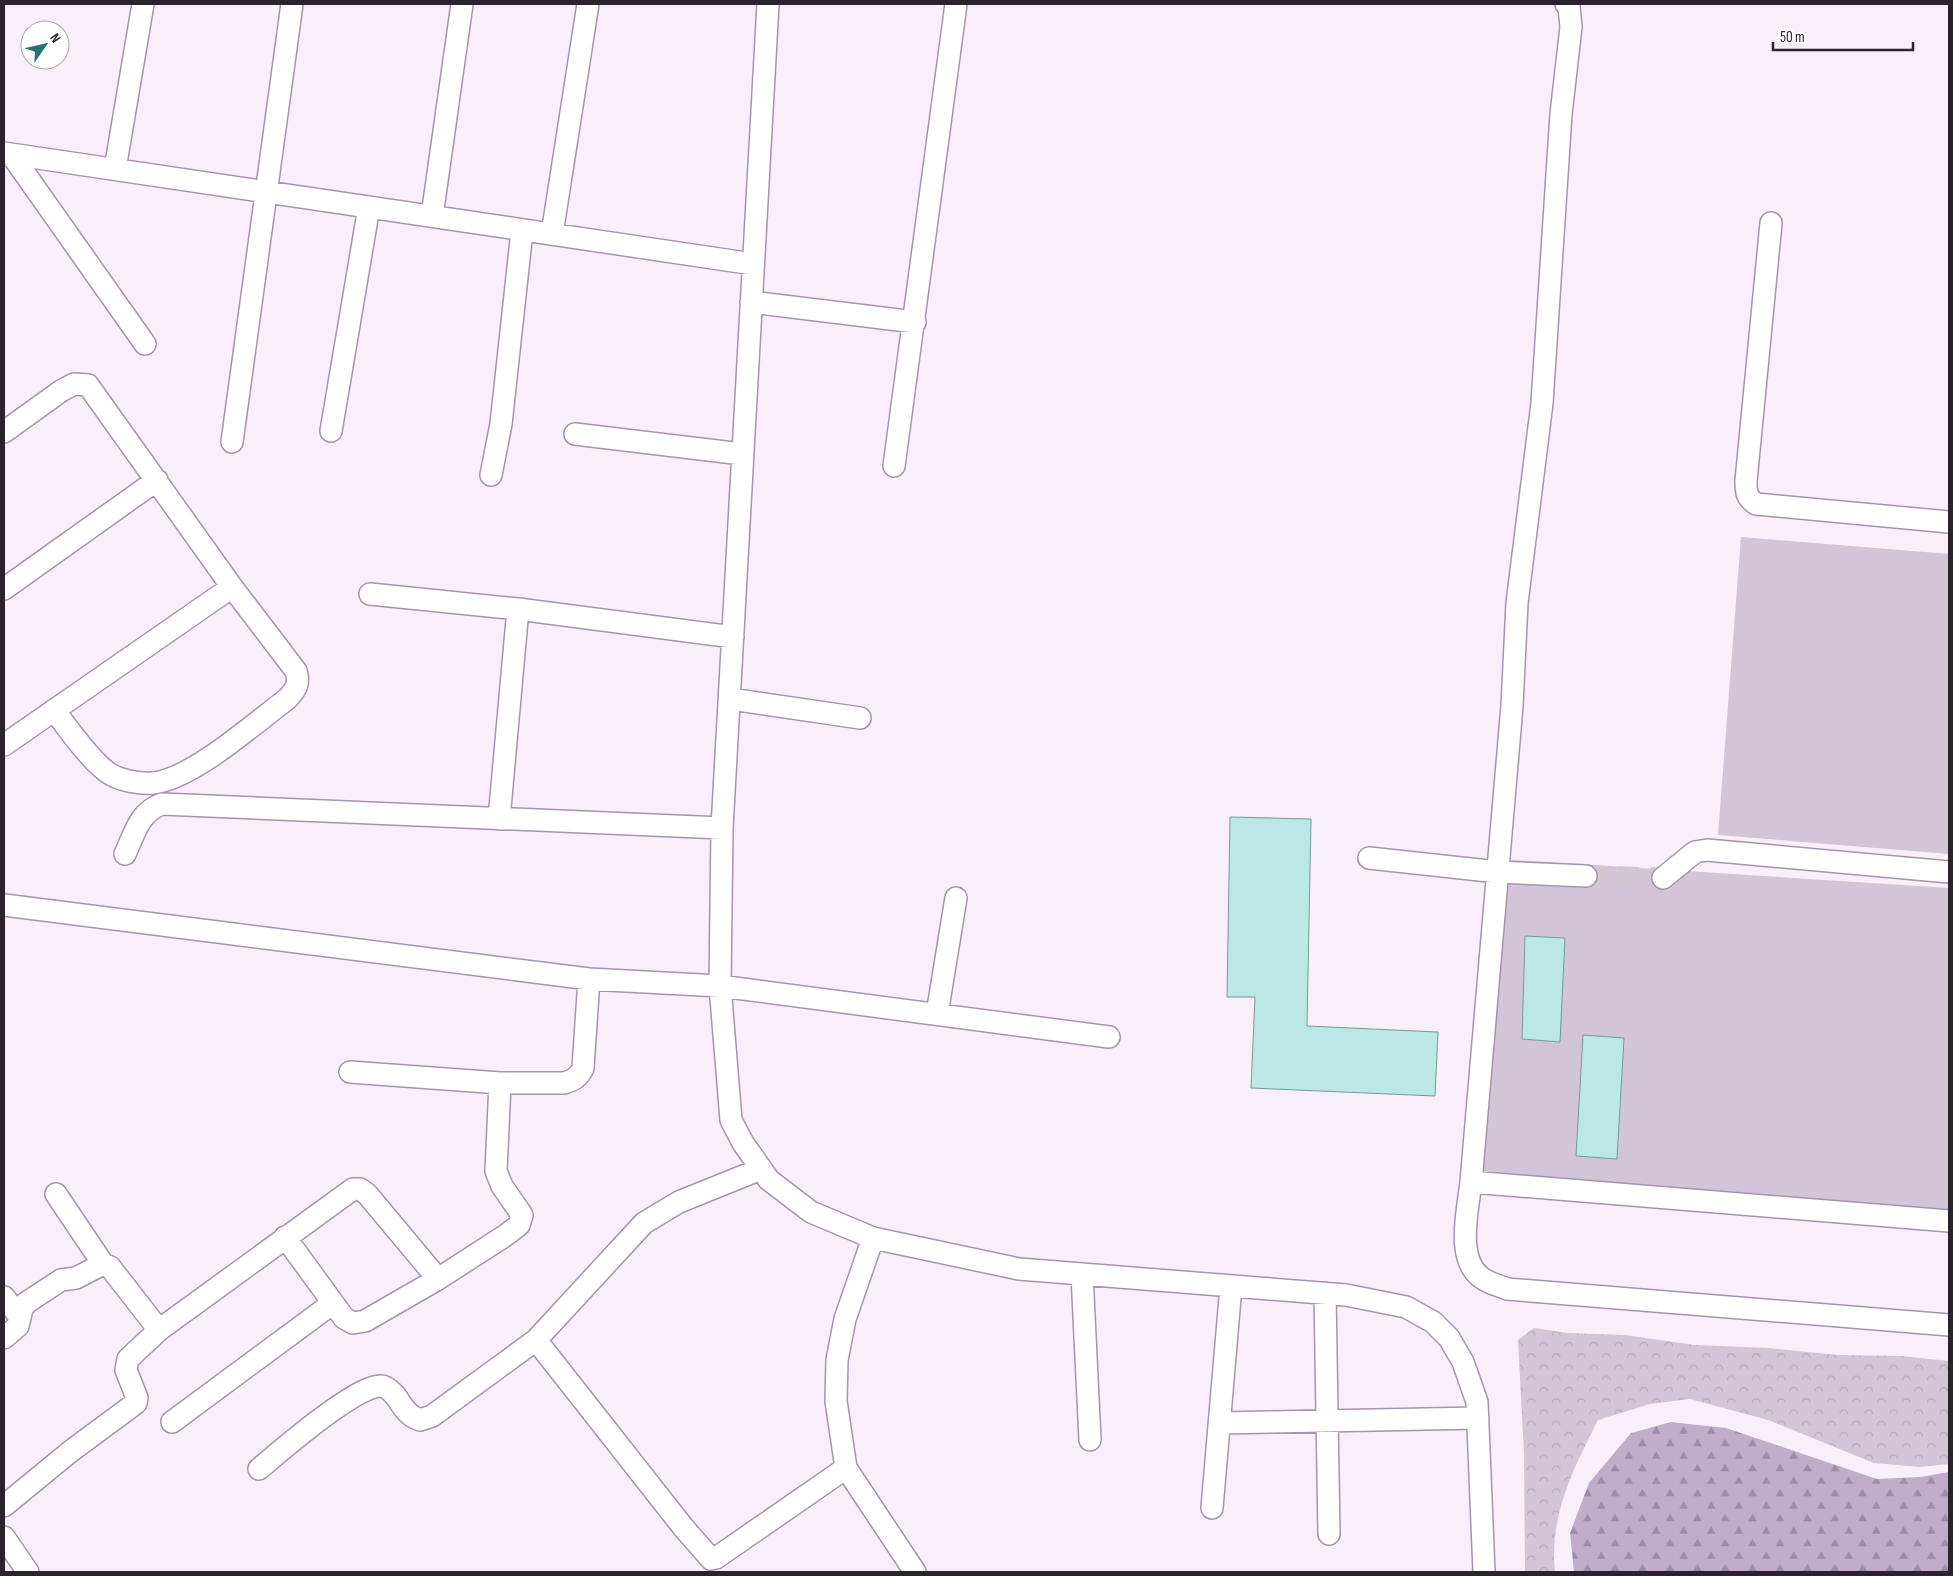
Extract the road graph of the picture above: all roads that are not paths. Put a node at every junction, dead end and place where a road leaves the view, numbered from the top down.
1 (142, 4) edge
2 (292, 4) edge
3 (462, 4) edge
4 (588, 4) edge
5 (766, 4) edge
6 (956, 4) edge
7 (1566, 4) edge
8 (8, 153) edge
9 (115, 169) junction
10 (265, 191) junction
11 (369, 207) junction
12 (432, 216) junction
13 (1771, 223) dead end
14 (522, 230) junction
15 (552, 234) junction
16 (753, 264) junction
17 (751, 302) junction
18 (915, 322) junction
19 (145, 344) dead end
20 (331, 431) dead end
21 (4, 432) edge
22 (575, 434) dead end
23 (232, 442) dead end
24 (742, 454) junction
25 (894, 466) dead end
26 (491, 475) dead end
27 (157, 480) junction
28 (1949, 522) edge
29 (232, 587) junction
30 (4, 589) edge
31 (370, 594) dead end
32 (518, 609) junction
33 (733, 637) junction
34 (731, 699) junction
35 (54, 710) junction
36 (860, 718) dead end
37 (4, 745) edge
38 (499, 819) junction
39 (722, 828) junction
40 (125, 854) dead end
41 (1369, 858) dead end
42 (1498, 872) junction
43 (1949, 872) edge
44 (1586, 876) tunnel mouth
45 (1663, 878) tunnel mouth
46 (956, 898) dead end
47 (4, 906) edge
48 (589, 979) junction
49 (720, 986) junction
50 (937, 1014) junction
51 (1108, 1037) dead end
52 (350, 1072) dead end
53 (500, 1083) junction
54 (761, 1169) junction
55 (1471, 1182) junction
56 (56, 1194) dead end
57 (1949, 1221) edge
58 (285, 1237) junction
59 (872, 1238) junction
60 (104, 1264) junction
61 (1082, 1274) junction
62 (438, 1279) junction
63 (1231, 1286) junction
64 (1325, 1293) junction
65 (4, 1297) edge
66 (333, 1303) junction
67 (20, 1317) junction
68 (1949, 1325) edge
69 (159, 1330) junction
70 (4, 1338) edge
71 (536, 1340) junction
72 (1478, 1418) junction
73 (1325, 1420) junction
74 (172, 1422) dead end
75 (1220, 1423) junction
76 (1090, 1440) dead end
77 (846, 1468) junction
78 (260, 1469) dead end
79 (4, 1506) edge
80 (1212, 1508) dead end
81 (1329, 1534) dead end
82 (4, 1537) edge
83 (28, 1572) edge
84 (915, 1572) edge
85 (1484, 1572) edge

1 - 9 street
2 - 10 street
3 - 12 street
4 - 15 street
5 - 16 street
6 - 18 street
7 - 42 street
8 - 9 street
8 - 19 street
9 - 10 street
10 - 11 street
10 - 23 street
11 - 12 street
11 - 20 street
12 - 14 street
13 - 28 street
14 - 15 street
14 - 26 street
15 - 16 street
16 - 17 street
17 - 18 street
17 - 24 street
18 - 25 street
21 - 27 street
22 - 24 street
24 - 33 street
27 - 29 street
27 - 30 street
29 - 35 street
29 - 35 street
31 - 32 street
32 - 33 street
32 - 38 street
33 - 34 street
34 - 36 street
34 - 39 street
35 - 37 street
38 - 39 street
38 - 40 street
39 - 49 street
41 - 42 street
42 - 44 street
42 - 55 street
43 - 45 street
46 - 50 street
47 - 48 street
48 - 49 street
48 - 53 street
49 - 50 street
49 - 54 street
50 - 51 street
52 - 53 street
53 - 62 street
54 - 59 street
54 - 71 street
55 - 57 street
55 - 68 street
56 - 60 street
58 - 62 street
58 - 66 street
58 - 69 street
59 - 61 street
59 - 77 street
60 - 67 street
60 - 69 street
61 - 63 street
61 - 76 street
62 - 66 street
63 - 64 street
63 - 75 street
64 - 72 street
64 - 73 street
65 - 67 street
66 - 74 street
67 - 70 street
69 - 79 street
71 - 77 street
71 - 78 street
72 - 73 street
72 - 85 street
73 - 75 street
73 - 81 street
75 - 80 street
77 - 84 street
82 - 83 street

